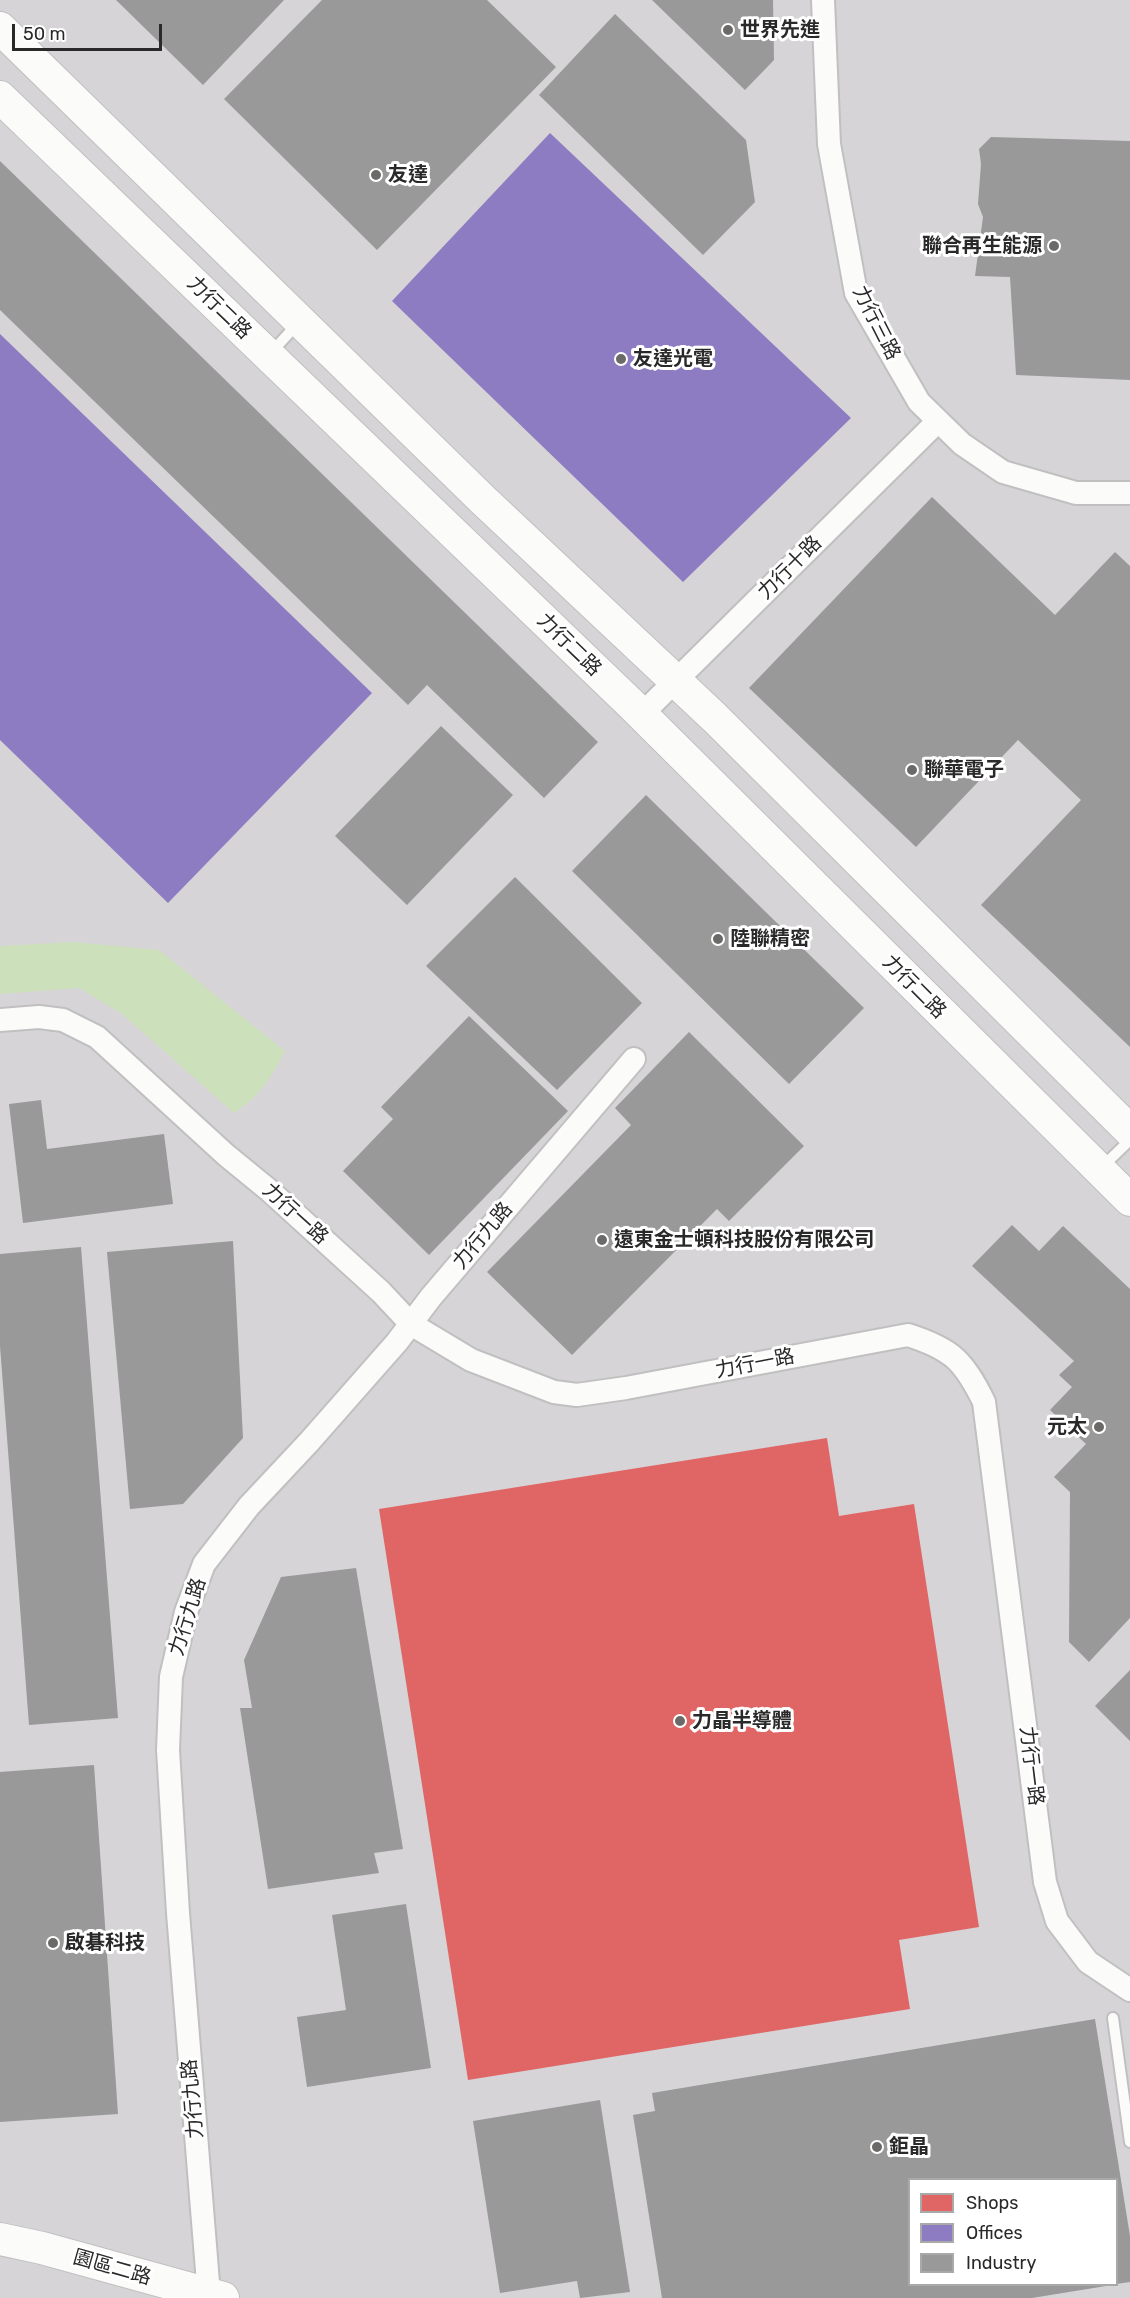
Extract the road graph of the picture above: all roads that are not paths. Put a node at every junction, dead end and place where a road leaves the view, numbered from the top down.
1 (823, 0) edge
2 (0, 28) edge
3 (0, 97) edge
4 (300, 321) junction
5 (268, 356) junction
6 (938, 421) junction
7 (1130, 494) edge
8 (676, 682) junction
9 (641, 715) junction
10 (0, 1020) edge
11 (634, 1059) dead end
12 (1130, 1131) edge
13 (1130, 1140) edge
14 (1099, 1170) junction
15 (1130, 1200) edge
16 (411, 1324) junction
17 (1130, 1990) edge
18 (1113, 2018) dead end
19 (1129, 2124) edge
20 (1130, 2142) edge
21 (0, 2239) edge
22 (214, 2297) edge

1 - 6 street, 力行三路
2 - 4 street
3 - 5 street, 力行二路
4 - 5 lane
4 - 8 street
5 - 9 street, 力行二路
6 - 7 street, 力行三路
6 - 8 street, 力行十路
8 - 9 street, 力行十路
8 - 12 street
9 - 14 street, 力行二路
10 - 16 street, 力行一路
11 - 16 street, 力行九路
13 - 14 lane
14 - 15 street, 力行二路
16 - 17 street, 力行一路
16 - 22 street, 力行九路
18 - 19 lane
19 - 20 lane
21 - 22 street, 園區二路

